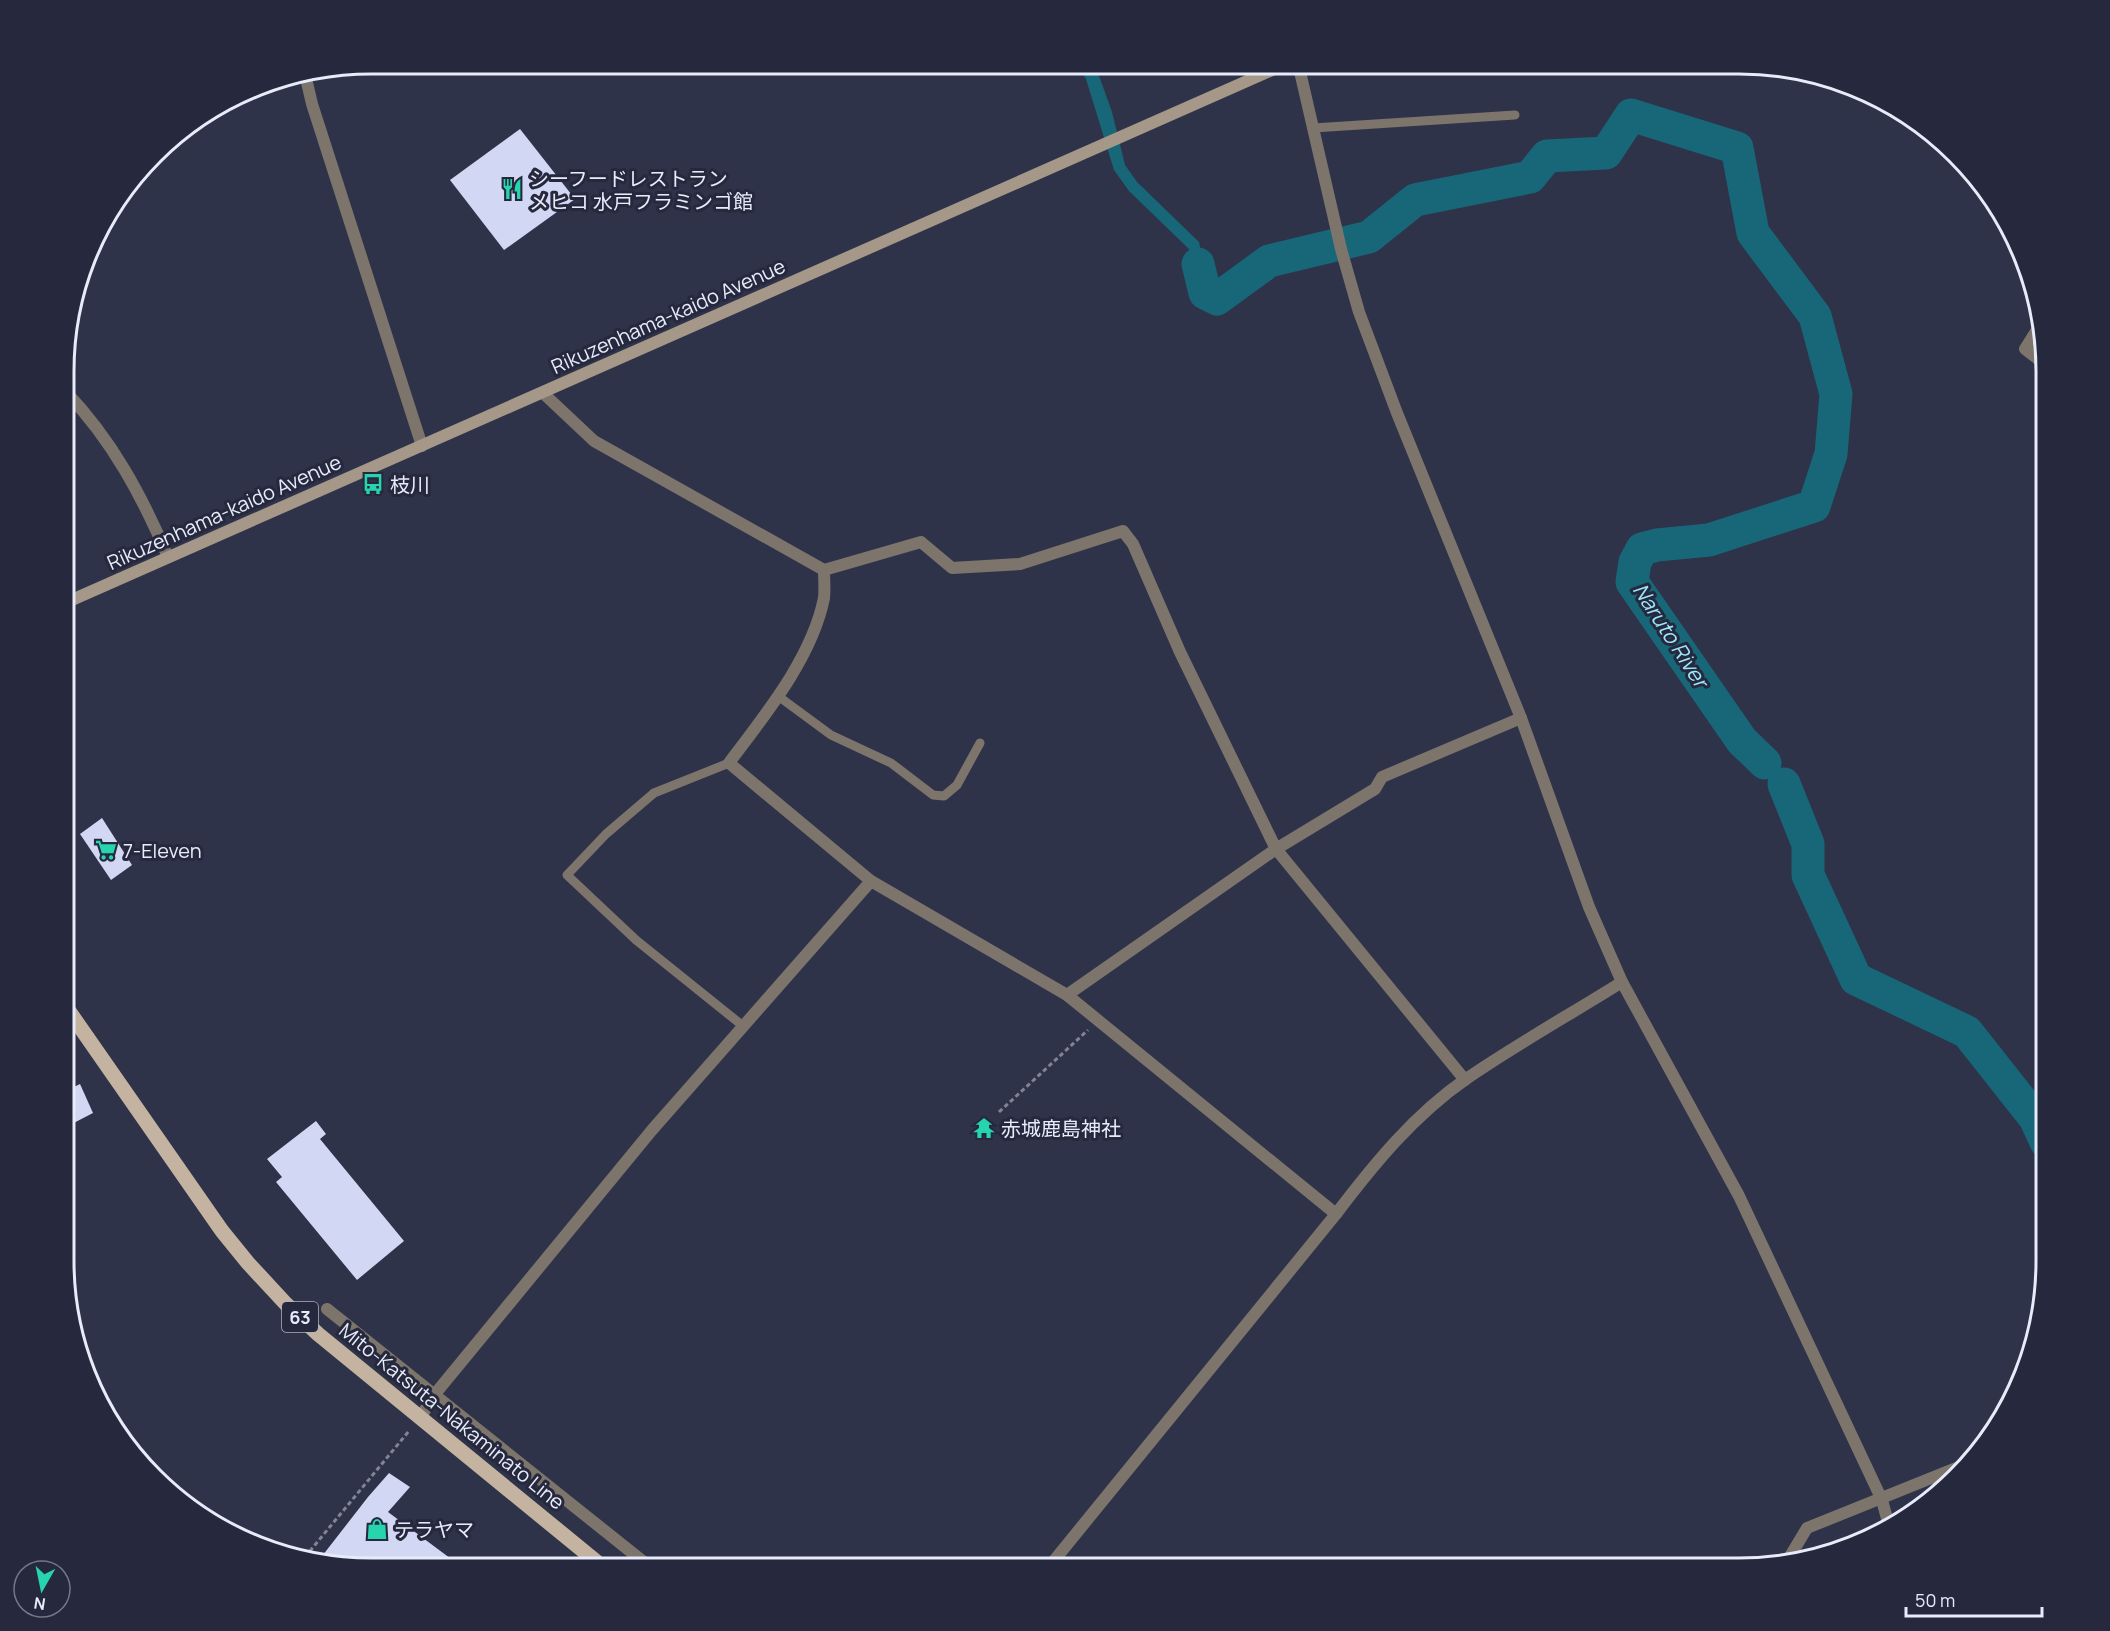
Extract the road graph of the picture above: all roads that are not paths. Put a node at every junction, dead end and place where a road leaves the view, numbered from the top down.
1 (1263, 74) edge
2 (1301, 74) edge
3 (307, 80) edge
4 (1515, 115) dead end
5 (1313, 128) junction
6 (2034, 334) edge
7 (2036, 358) edge
8 (543, 393) junction
9 (74, 401) edge
10 (422, 446) junction
11 (168, 557) junction
12 (824, 570) junction
13 (74, 599) edge
14 (778, 696) junction
15 (1521, 717) junction
16 (980, 743) dead end
17 (729, 763) junction
18 (1276, 849) junction
19 (871, 881) junction
20 (1622, 982) junction
21 (1067, 995) junction
22 (74, 1018) edge
23 (743, 1026) junction
24 (1465, 1080) junction
25 (1336, 1214) junction
26 (327, 1309) dead end
27 (435, 1394) junction
28 (420, 1418) junction
29 (1950, 1471) edge
30 (1882, 1500) junction
31 (1887, 1519) edge
32 (1792, 1553) edge
33 (591, 1558) edge
34 (638, 1558) edge
35 (1056, 1558) edge

1 - 8 main road, Rikuzenhama-kaido Avenue
2 - 5 street
3 - 10 street
4 - 5 lane
5 - 15 street
6 - 7 street
8 - 10 main road, Rikuzenhama-kaido Avenue
8 - 12 street
9 - 11 street
10 - 11 main road, Rikuzenhama-kaido Avenue
11 - 13 main road, Rikuzenhama-kaido Avenue
12 - 14 street
12 - 18 street
14 - 16 lane
14 - 17 street
15 - 18 street
15 - 20 street
17 - 19 street
17 - 23 lane
18 - 21 street
18 - 24 street
19 - 21 street
19 - 23 street
20 - 24 street
20 - 30 street
21 - 25 street
22 - 28 main road, Mito-Katsuta-Nakaminato Line / 63
23 - 27 street
24 - 25 street
25 - 35 street
26 - 27 street
27 - 28 street
27 - 34 street
28 - 33 main road, Mito-Katsuta-Nakaminato Line / 63
29 - 30 street
30 - 31 street
30 - 32 street

